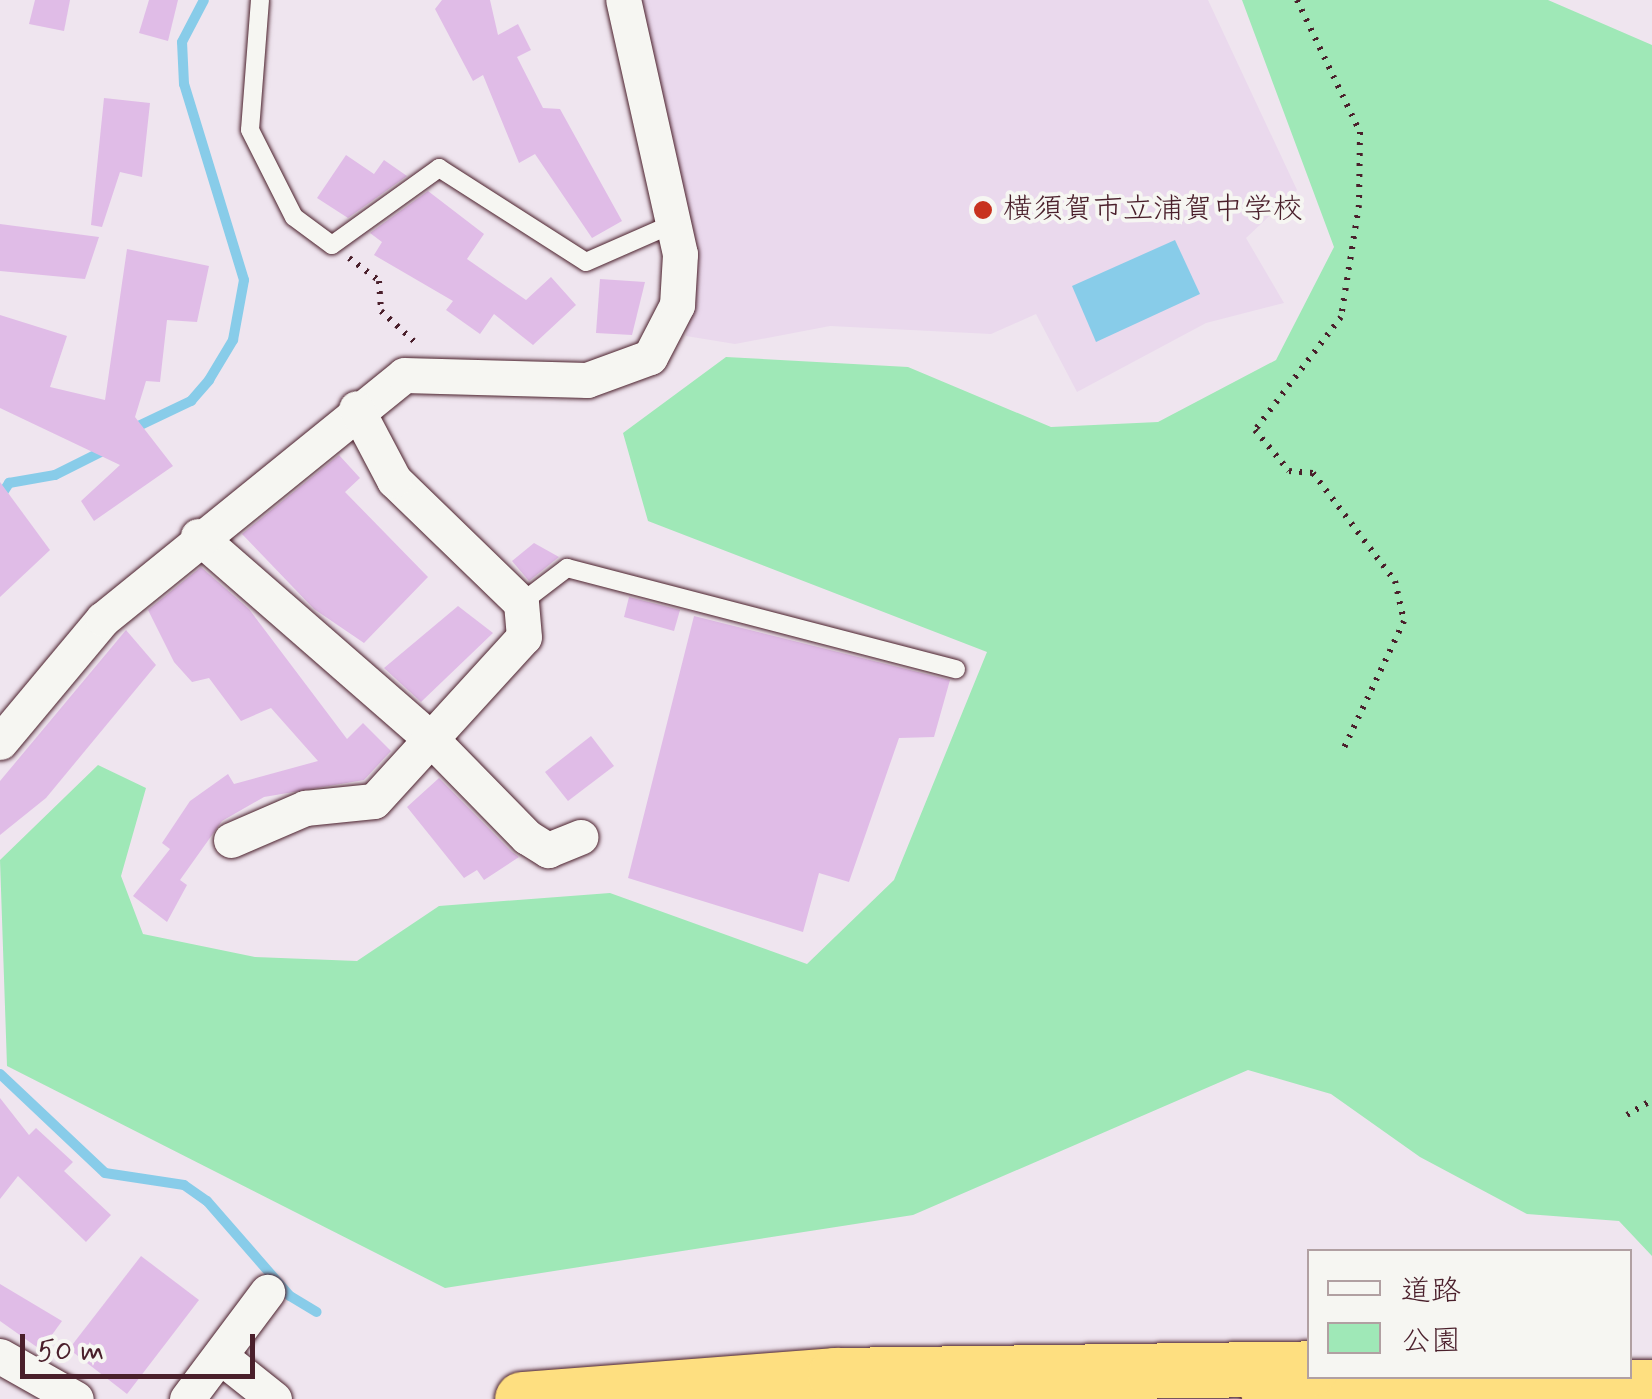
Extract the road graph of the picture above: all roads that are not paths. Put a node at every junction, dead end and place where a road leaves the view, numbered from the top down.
1 (260, 0) edge
2 (623, 0) edge
3 (675, 222) junction
4 (356, 408) junction
5 (198, 536) junction
6 (521, 603) junction
7 (956, 669) dead end
8 (432, 740) junction
9 (0, 742) edge
10 (581, 837) dead end
11 (231, 840) dead end
12 (267, 1292) dead end
13 (0, 1356) edge
14 (220, 1356) junction
15 (1307, 1368) edge
16 (1652, 1387) edge
17 (76, 1399) edge
18 (187, 1399) edge
19 (274, 1399) edge
20 (522, 1399) edge
21 (1170, 1399) edge

1 - 3 lane
2 - 3 street
3 - 4 street
4 - 5 street
4 - 6 street
5 - 8 street
5 - 9 street
6 - 7 lane
6 - 8 street
8 - 10 street
8 - 11 street
12 - 14 street
13 - 17 street
14 - 18 street
14 - 19 street
15 - 20 highway
16 - 21 highway

